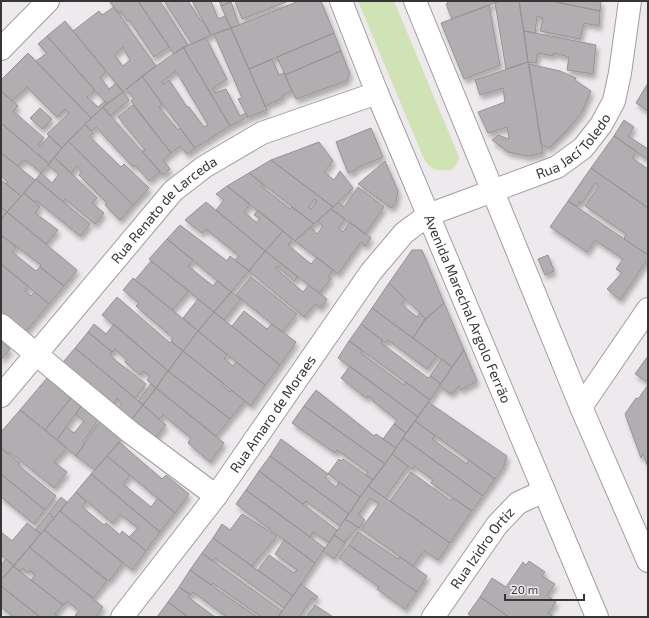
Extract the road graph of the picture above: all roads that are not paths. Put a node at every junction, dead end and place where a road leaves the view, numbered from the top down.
1 (48, 1) edge
2 (341, 1) edge
3 (415, 1) edge
4 (630, 1) edge
5 (1, 49) edge
6 (377, 94) junction
7 (494, 191) junction
8 (428, 215) junction
9 (648, 309) edge
10 (1, 325) edge
11 (36, 353) junction
12 (1, 396) edge
13 (581, 407) junction
14 (544, 491) junction
15 (216, 496) junction
16 (648, 561) edge
17 (122, 617) edge
18 (433, 617) edge
19 (597, 617) edge

1 - 5 street
2 - 6 street, Avenida Marechal Argolo Ferrão
3 - 7 street
4 - 7 street, Rua Jací Toledo
6 - 8 street, Avenida Marechal Argolo Ferrão
6 - 11 street, Rua Renato de Larceda
7 - 8 street, Rua Jací Toledo
7 - 13 street
8 - 14 street, Avenida Marechal Argolo Ferrão
8 - 15 street, Rua Amaro de Moraes
9 - 13 street
10 - 11 street
11 - 12 street, Rua Renato de Larceda
11 - 15 street
13 - 16 street
14 - 18 street, Rua Izidro Ortiz
14 - 19 street, Avenida Marechal Argolo Ferrão
15 - 17 street, Rua Amaro de Moraes

